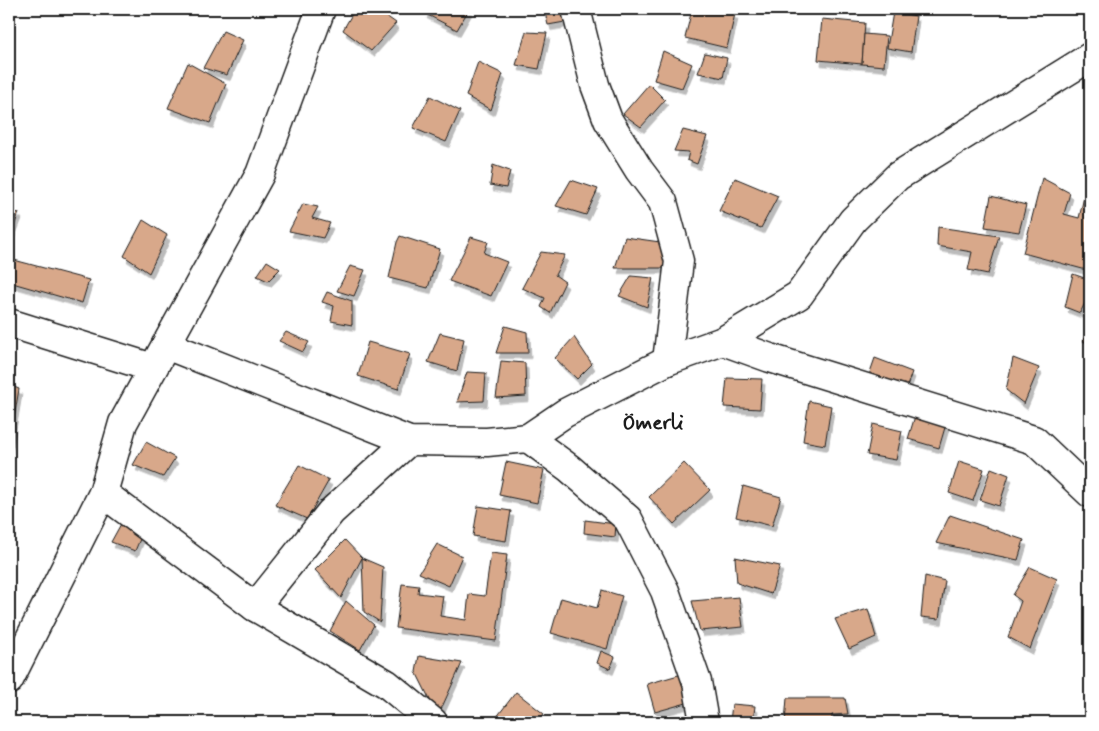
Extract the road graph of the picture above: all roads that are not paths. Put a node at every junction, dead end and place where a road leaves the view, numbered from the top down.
1 (322, 9) edge
2 (576, 9) edge
3 (1090, 57) edge
4 (9, 323) edge
5 (723, 341) junction
6 (159, 356) junction
7 (666, 361) junction
8 (528, 438) junction
9 (409, 441) junction
10 (104, 493) junction
11 (1090, 493) edge
12 (255, 607) junction
13 (9, 680) edge
14 (433, 722) edge
15 (704, 722) edge

1 - 6 street
2 - 7 street
3 - 5 street
4 - 6 street
5 - 7 street
5 - 11 street
6 - 9 street
6 - 10 street
7 - 8 street
8 - 9 street
8 - 15 street
9 - 12 street
10 - 12 street
10 - 13 street
12 - 14 street

